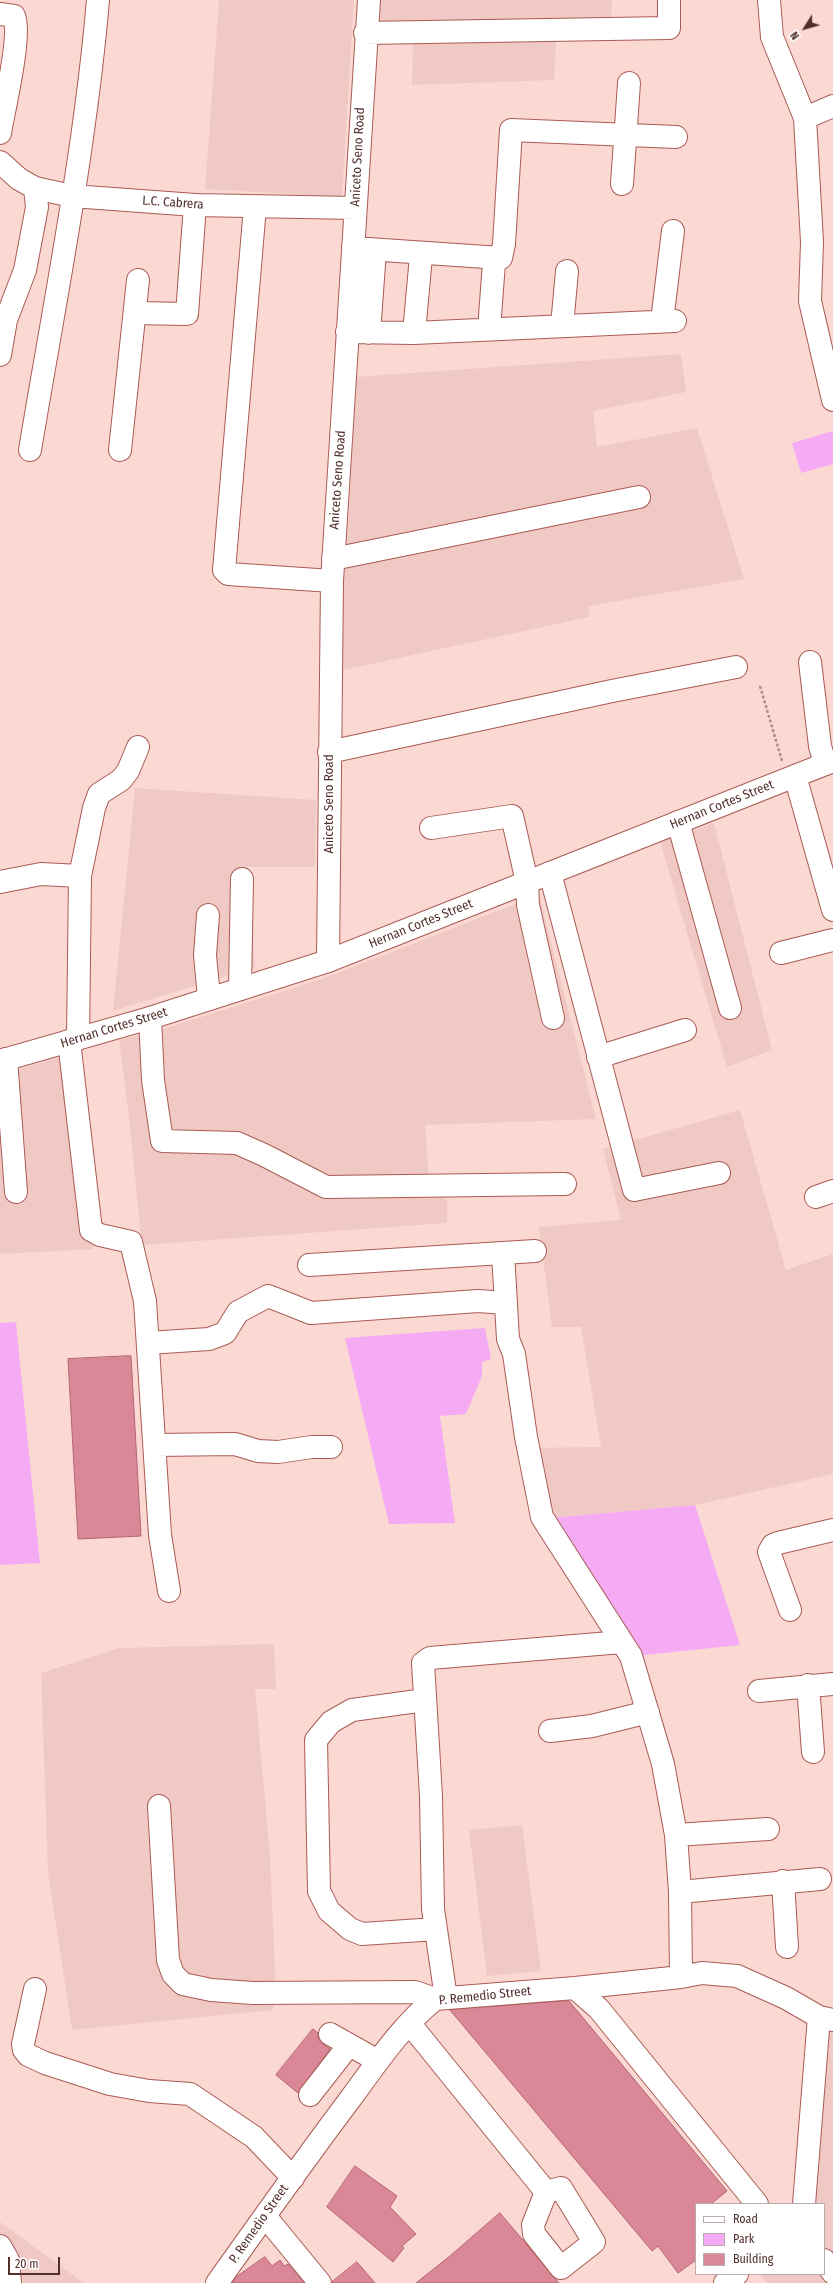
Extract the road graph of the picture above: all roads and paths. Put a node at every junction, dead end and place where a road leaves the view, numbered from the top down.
1 (98, 0) edge
2 (369, 0) edge
3 (669, 0) edge
4 (769, 0) edge
5 (0, 14) edge
6 (365, 33) junction
7 (629, 83) dead end
8 (833, 106) edge
9 (805, 118) junction
10 (0, 133) edge
11 (625, 136) junction
12 (676, 137) dead end
13 (0, 162) edge
14 (622, 184) dead end
15 (35, 188) junction
16 (72, 196) junction
17 (195, 205) junction
18 (255, 207) junction
19 (355, 208) junction
20 (673, 231) dead end
21 (353, 248) junction
22 (375, 251) dead end
23 (421, 256) dead end
24 (494, 263) dead end
25 (567, 271) dead end
26 (138, 280) dead end
27 (135, 313) junction
28 (562, 326) junction
29 (489, 329) junction
30 (347, 332) junction
31 (369, 332) junction
32 (414, 333) junction
33 (0, 355) edge
34 (829, 369) edge
35 (833, 400) edge
36 (30, 450) dead end
37 (120, 450) dead end
38 (639, 497) dead end
39 (333, 559) junction
40 (332, 581) junction
41 (810, 662) dead end
42 (736, 667) dead end
43 (760, 686) dead end
44 (138, 746) dead end
45 (329, 752) junction
46 (829, 762) edge
47 (791, 777) junction
48 (678, 822) junction
49 (432, 828) dead end
50 (550, 873) junction
51 (80, 876) junction
52 (242, 879) dead end
53 (0, 882) edge
54 (526, 882) junction
55 (833, 910) edge
56 (208, 915) dead end
57 (833, 940) edge
58 (781, 953) dead end
59 (328, 961) junction
60 (240, 989) junction
61 (208, 998) junction
62 (730, 1008) dead end
63 (150, 1018) junction
64 (553, 1018) dead end
65 (685, 1030) dead end
66 (74, 1040) junction
67 (598, 1057) junction
68 (3, 1060) edge
69 (720, 1173) dead end
70 (565, 1184) dead end
71 (16, 1192) dead end
72 (535, 1251) dead end
73 (503, 1253) junction
74 (309, 1265) dead end
75 (506, 1303) junction
76 (148, 1343) junction
77 (155, 1444) junction
78 (331, 1447) dead end
79 (833, 1530) edge
80 (169, 1591) dead end
81 (790, 1610) dead end
82 (622, 1642) junction
83 (833, 1684) edge
84 (808, 1685) junction
85 (759, 1691) dead end
86 (425, 1700) junction
87 (648, 1712) junction
88 (550, 1731) dead end
89 (813, 1752) dead end
90 (159, 1806) dead end
91 (768, 1829) dead end
92 (676, 1835) junction
93 (820, 1879) dead end
94 (784, 1881) junction
95 (680, 1892) junction
96 (436, 1930) junction
97 (787, 1947) dead end
98 (681, 1977) junction
99 (575, 1988) junction
100 (35, 1989) dead end
101 (441, 1999) junction
102 (826, 2019) edge
103 (410, 2024) junction
104 (330, 2034) dead end
105 (350, 2045) junction
106 (378, 2062) junction
107 (310, 2096) dead end
108 (293, 2178) junction
109 (546, 2192) dead end
110 (755, 2203) edge
111 (804, 2203) edge
112 (265, 2216) junction
113 (0, 2246) edge
114 (825, 2261) edge
115 (833, 2273) edge
116 (735, 2275) edge
117 (10, 2283) edge
118 (218, 2283) edge
119 (320, 2283) edge
120 (725, 2283) edge

1 - 16 street
2 - 6 street, Aniceto Seno Road
3 - 6 street
4 - 9 street
5 - 10 street
6 - 19 street, Aniceto Seno Road
7 - 11 street
8 - 9 street
9 - 34 street
11 - 12 street
11 - 14 street
11 - 21 street
13 - 15 street, L.C. Cabrera
15 - 16 street, L.C. Cabrera
15 - 33 street
16 - 17 street, L.C. Cabrera
16 - 36 street
17 - 18 street, L.C. Cabrera
17 - 27 street
18 - 19 street, L.C. Cabrera
18 - 40 street
19 - 21 street, Aniceto Seno Road
20 - 28 street
21 - 30 street, Aniceto Seno Road
22 - 31 street
23 - 32 street
24 - 29 street
25 - 28 street
26 - 27 street
27 - 37 street
28 - 29 street
29 - 32 street
30 - 31 street
30 - 39 street, Aniceto Seno Road
31 - 32 street
34 - 35 street
38 - 39 street
39 - 40 street, Aniceto Seno Road
40 - 45 street, Aniceto Seno Road
41 - 46 street
42 - 45 street
43 - 47 path
44 - 51 street
45 - 59 street, Aniceto Seno Road
46 - 47 street, Hernan Cortes Street
47 - 48 street, Hernan Cortes Street
47 - 55 street
48 - 50 street, Hernan Cortes Street
48 - 62 street
49 - 54 street
50 - 54 street, Hernan Cortes Street
50 - 67 street
51 - 53 street
51 - 66 street
52 - 60 street
54 - 59 street, Hernan Cortes Street
54 - 64 street
56 - 61 street
57 - 58 street
59 - 60 street, Hernan Cortes Street
60 - 61 street, Hernan Cortes Street
61 - 63 street, Hernan Cortes Street
63 - 66 street, Hernan Cortes Street
63 - 70 street
65 - 67 street
66 - 68 street, Hernan Cortes Street
66 - 76 street
67 - 69 street
68 - 71 street
72 - 73 street
73 - 74 street
73 - 75 street
75 - 76 street
75 - 82 street
76 - 77 street
77 - 78 street
77 - 80 street
79 - 81 street
82 - 86 street
82 - 87 street
83 - 84 street
84 - 85 street
84 - 89 street
86 - 96 street
86 - 96 street
87 - 88 street
87 - 92 street
90 - 101 street
91 - 92 street
92 - 95 street
93 - 94 street
94 - 95 street
94 - 97 street
95 - 98 street
96 - 101 street
98 - 99 street, P. Remedio Street
98 - 102 street, P. Remedio Street
99 - 101 street, P. Remedio Street
99 - 110 street
100 - 108 street
101 - 103 street, P. Remedio Street
102 - 111 street
103 - 106 street, P. Remedio Street
103 - 109 street
104 - 105 street
105 - 106 street
105 - 107 street
106 - 108 street, P. Remedio Street
108 - 112 street, P. Remedio Street
112 - 118 street, P. Remedio Street
112 - 119 street
113 - 117 street
114 - 115 street
116 - 120 street

